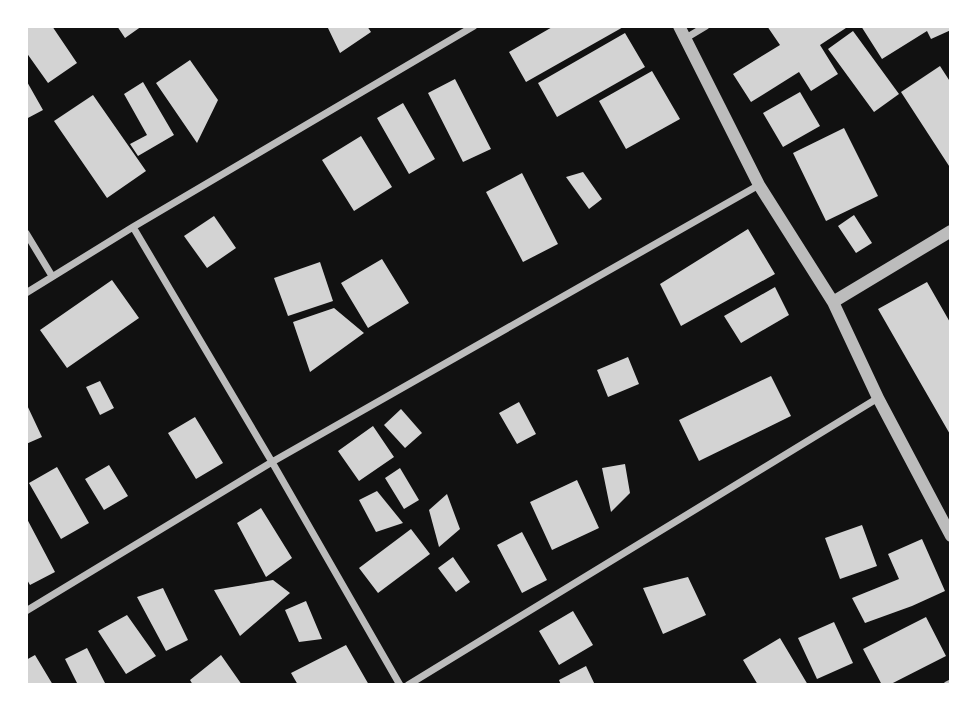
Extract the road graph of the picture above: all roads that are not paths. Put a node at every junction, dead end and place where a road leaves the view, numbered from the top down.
1 (474, 26) edge
2 (706, 26) edge
3 (683, 32) edge
4 (759, 185) junction
5 (133, 227) junction
6 (951, 231) edge
7 (26, 233) edge
8 (52, 276) junction
9 (26, 293) edge
10 (833, 302) junction
11 (878, 398) junction
12 (272, 462) junction
13 (951, 536) edge
14 (26, 611) edge
15 (400, 685) edge
16 (408, 685) edge

1 - 5 street
2 - 3 street
3 - 4 street
4 - 10 street
4 - 12 street
5 - 8 street
5 - 12 street
6 - 10 street
7 - 8 street
8 - 9 street
10 - 11 street
11 - 13 street
11 - 16 street
12 - 14 street
12 - 15 street

